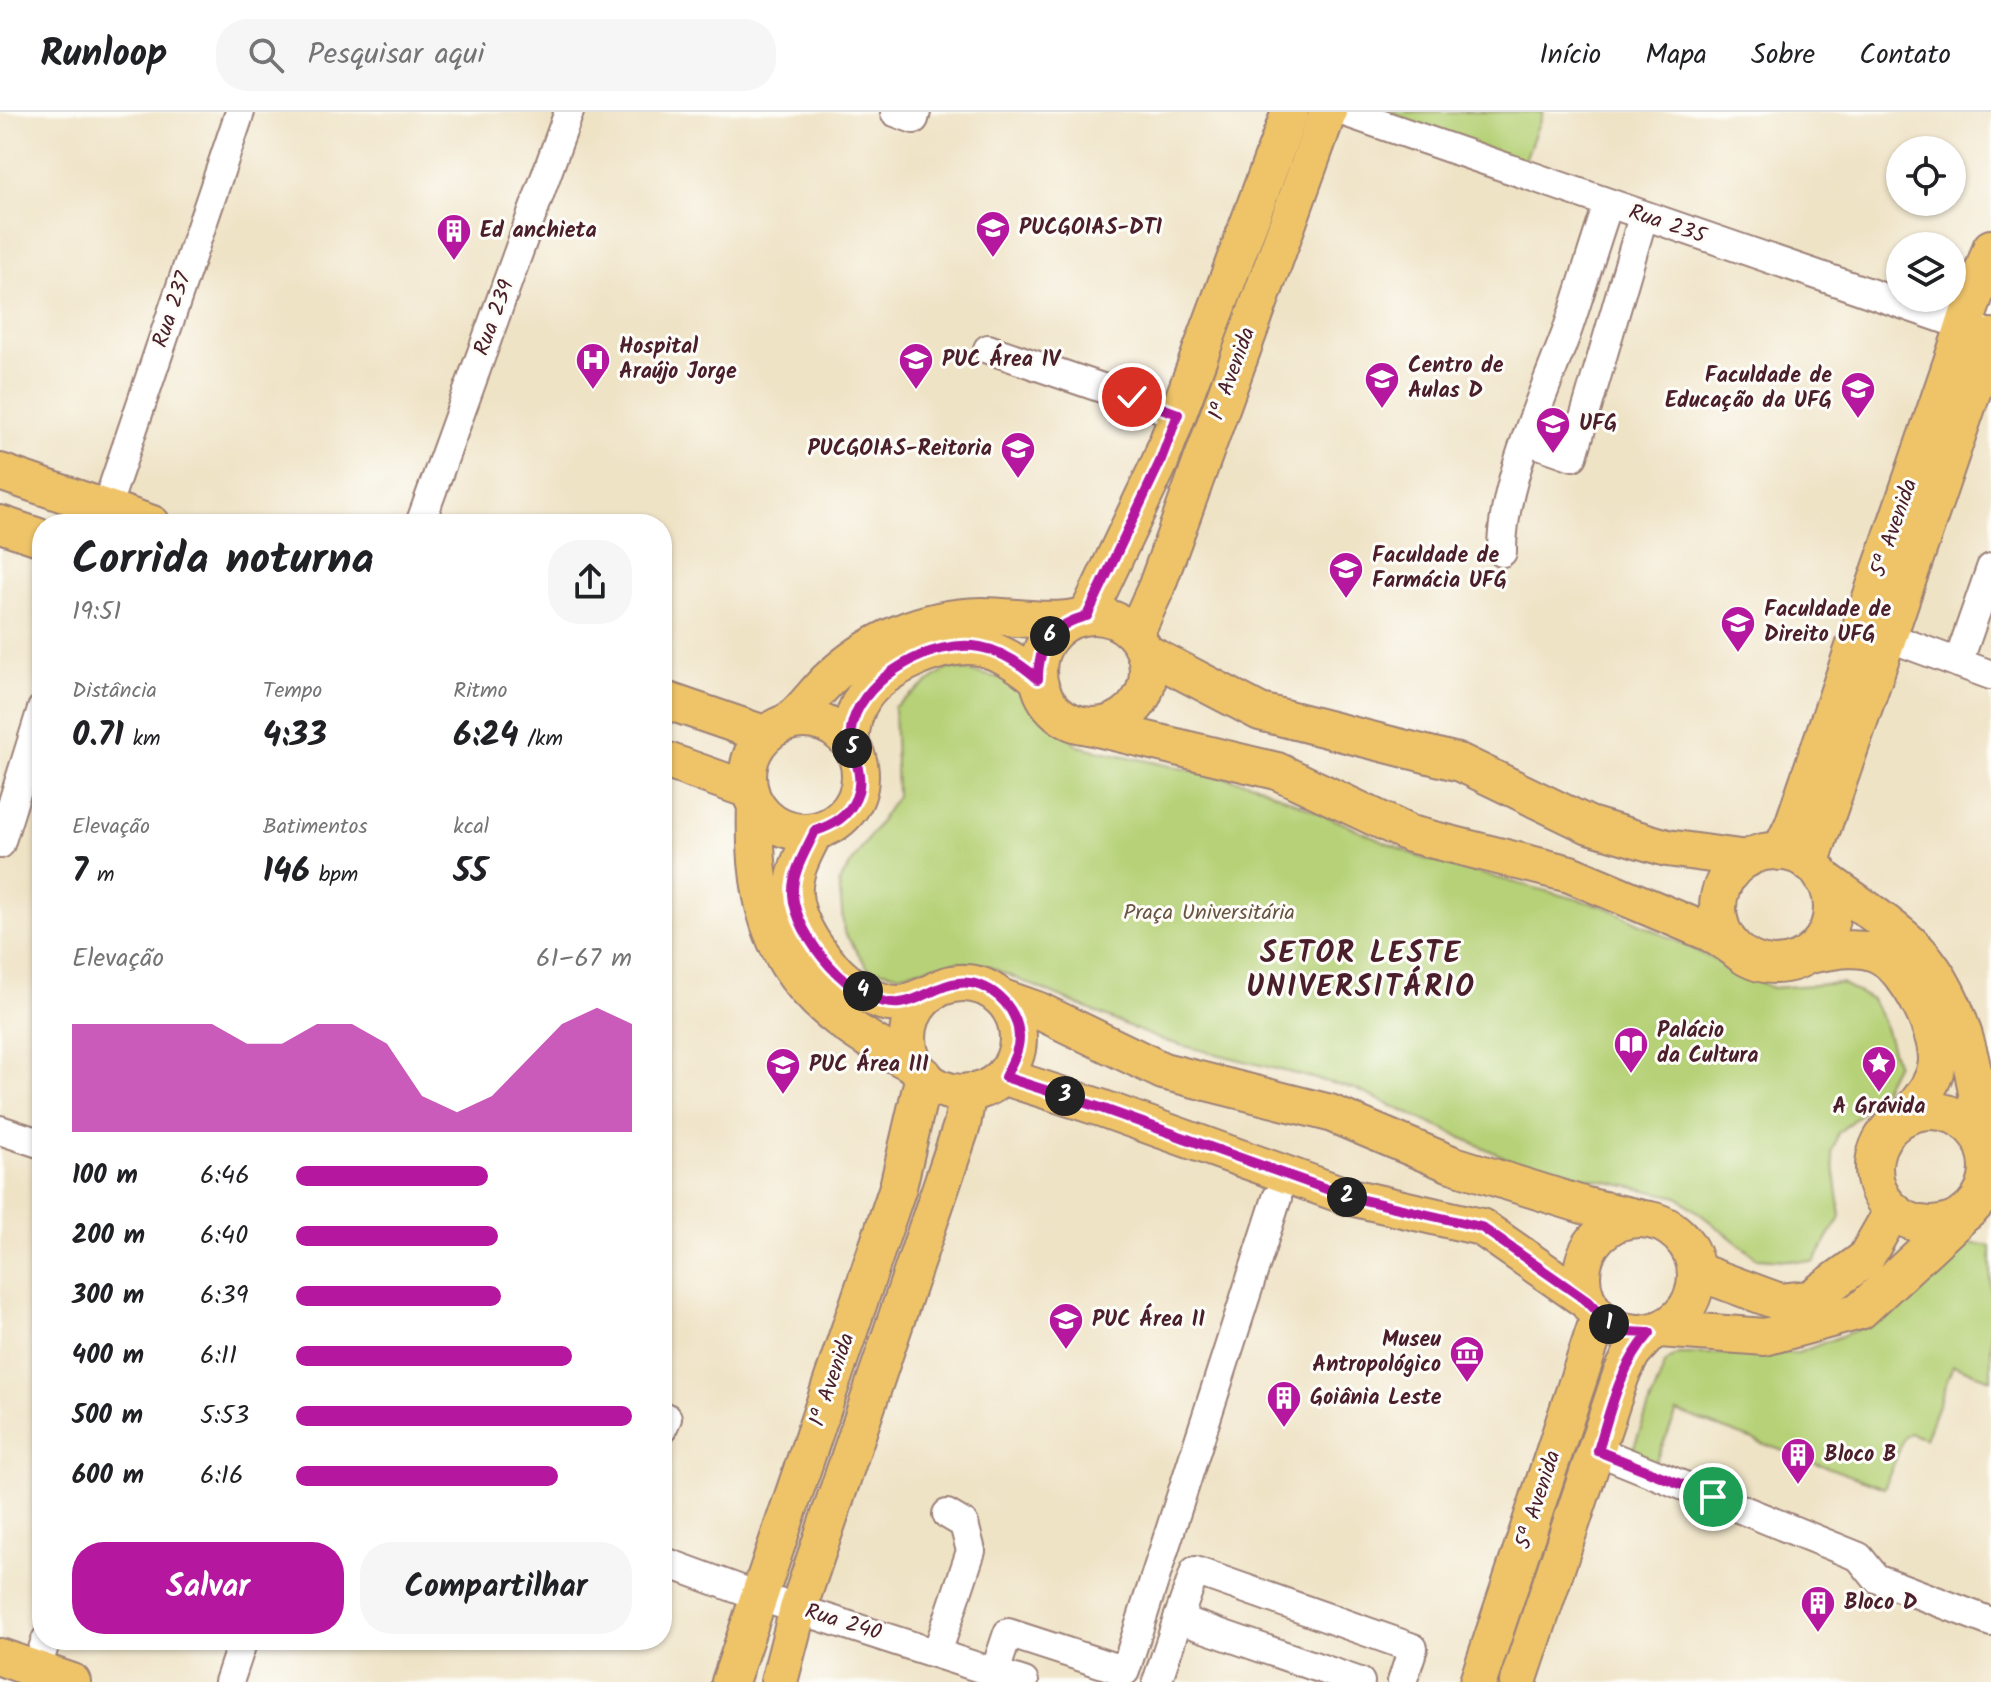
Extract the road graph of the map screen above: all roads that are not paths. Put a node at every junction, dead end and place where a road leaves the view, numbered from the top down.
1 (240, 112) edge
2 (569, 112) edge
3 (895, 112) edge
4 (916, 112) edge
5 (1290, 112) edge
6 (1328, 112) edge
7 (1345, 112) edge
8 (1608, 205) junction
9 (1643, 217) junction
10 (1991, 248) edge
11 (1584, 282) junction
12 (1621, 291) junction
13 (1981, 332) edge
14 (988, 349) dead end
15 (1178, 414) junction
16 (1527, 440) junction
17 (0, 472) edge
18 (106, 508) junction
19 (123, 514) edge
20 (424, 514) edge
21 (0, 524) edge
22 (32, 535) edge
23 (1502, 552) dead end
24 (1991, 568) edge
25 (1086, 616) junction
26 (1875, 633) junction
27 (1140, 643) junction
28 (1958, 663) junction
29 (1991, 675) edge
30 (1038, 679) junction
31 (672, 702) edge
32 (1089, 726) junction
33 (777, 728) junction
34 (32, 741) edge
35 (850, 743) junction
36 (672, 763) edge
37 (752, 798) junction
38 (815, 831) junction
39 (0, 844) edge
40 (1790, 863) junction
41 (1733, 947) junction
42 (1808, 955) junction
43 (928, 994) junction
44 (1000, 997) junction
45 (919, 1070) junction
46 (1005, 1077) junction
47 (968, 1092) junction
48 (1908, 1116) junction
49 (0, 1130) edge
50 (32, 1141) edge
51 (1986, 1148) edge
52 (1277, 1198) dead end
53 (890, 1209) junction
54 (1893, 1210) junction
55 (1975, 1212) edge
56 (1639, 1218) junction
57 (928, 1221) junction
58 (1696, 1271) junction
59 (1593, 1309) junction
60 (1655, 1331) junction
61 (1598, 1451) junction
62 (947, 1514) dead end
63 (672, 1565) edge
64 (760, 1597) junction
65 (798, 1609) junction
66 (1178, 1619) junction
67 (1991, 1622) edge
68 (240, 1650) edge
69 (937, 1653) junction
70 (0, 1657) edge
71 (38, 1664) edge
72 (995, 1672) junction
73 (72, 1682) edge
74 (229, 1682) edge
75 (730, 1682) edge
76 (779, 1682) edge
77 (1024, 1682) edge
78 (1157, 1682) edge
79 (1360, 1682) edge
80 (1402, 1682) edge
81 (1478, 1682) edge
82 (1518, 1682) edge

1 - 18 street, Rua 237
2 - 20 street, Rua 239
3 - 4 street
5 - 15 main road, 1ª Avenida
6 - 27 main road, 1ª Avenida
7 - 8 street, Rua 235
8 - 9 street, Rua 235
8 - 11 street
9 - 12 street
9 - 13 street, Rua 235
10 - 13 main road, 5ª Avenida
11 - 12 street
11 - 16 street
12 - 16 street
13 - 26 main road, 5ª Avenida
14 - 15 street
15 - 25 main road, 1ª Avenida
16 - 23 street
17 - 18 main road
18 - 19 main road
21 - 22 main road
24 - 28 street
25 - 27 main road
25 - 30 main road
25 - 33 main road
26 - 28 street
26 - 40 main road, 5ª Avenida
27 - 32 main road
27 - 40 main road
28 - 29 street
30 - 32 main road
30 - 35 main road
31 - 33 main road
32 - 41 main road
33 - 35 main road
33 - 37 main road
34 - 39 street
35 - 38 main road
36 - 37 main road
37 - 38 main road
37 - 45 main road
38 - 43 main road
40 - 41 main road
40 - 42 main road
40 - 51 main road
41 - 42 main road
42 - 48 main road
43 - 44 main road
43 - 45 main road
44 - 46 main road
44 - 56 main road
45 - 47 main road
45 - 53 main road, 1ª Avenida
46 - 47 main road
46 - 59 main road
47 - 57 main road, 1ª Avenida
48 - 51 main road
48 - 54 main road
49 - 50 street
51 - 55 main road
52 - 72 street
53 - 57 main road
53 - 64 main road, 1ª Avenida
54 - 55 main road
54 - 58 main road
55 - 60 main road
56 - 58 main road
56 - 59 main road
57 - 65 main road, 1ª Avenida
58 - 60 main road
59 - 60 main road
59 - 81 main road, 5ª Avenida
60 - 61 main road, 5ª Avenida
61 - 67 street
61 - 82 main road, 5ª Avenida
62 - 69 street
63 - 64 street, Rua 240
64 - 65 street, Rua 240
64 - 75 main road, 1ª Avenida
65 - 69 street, Rua 240
65 - 76 main road, 1ª Avenida
66 - 78 street
66 - 79 street
66 - 80 street
68 - 74 street
69 - 72 street, Rua 240
70 - 71 main road
71 - 73 main road
72 - 77 street, Rua 240

